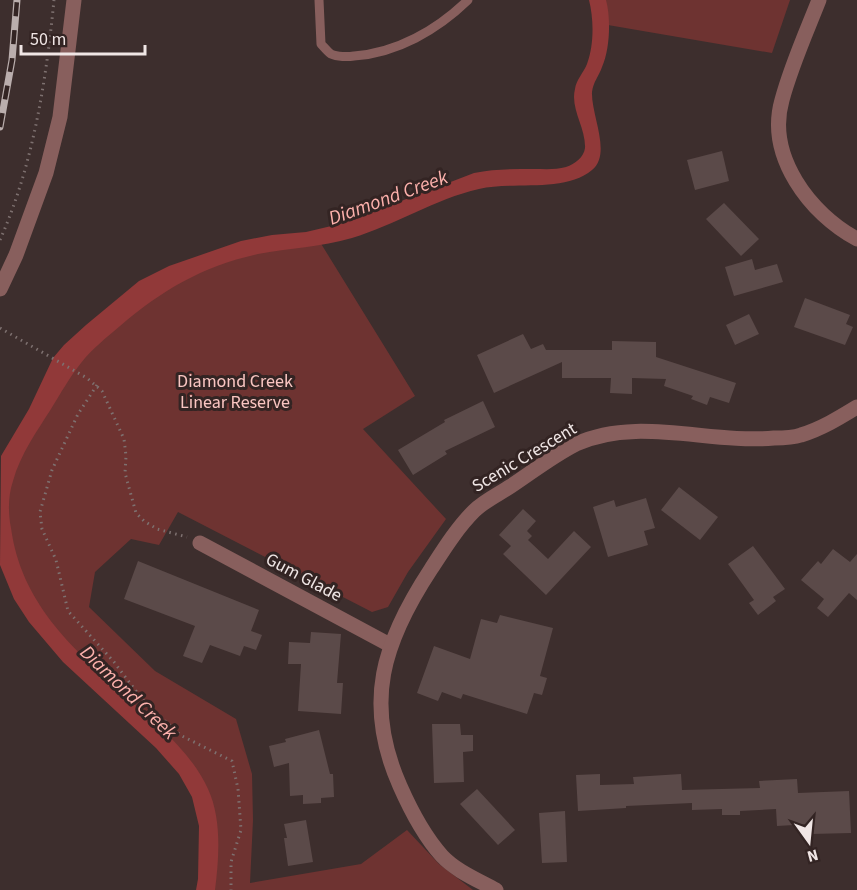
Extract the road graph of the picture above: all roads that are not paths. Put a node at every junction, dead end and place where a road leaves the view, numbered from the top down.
1 (74, 0) edge
2 (319, 0) edge
3 (468, 0) edge
4 (819, 0) edge
5 (857, 240) edge
6 (0, 289) edge
7 (857, 407) edge
8 (200, 543) road end
9 (390, 645) junction
10 (496, 890) edge

1 - 6 street
2 - 3 lane
4 - 5 street
7 - 9 street, Scenic Crescent
8 - 9 street, Gum Glade
9 - 10 street, Scenic Crescent

